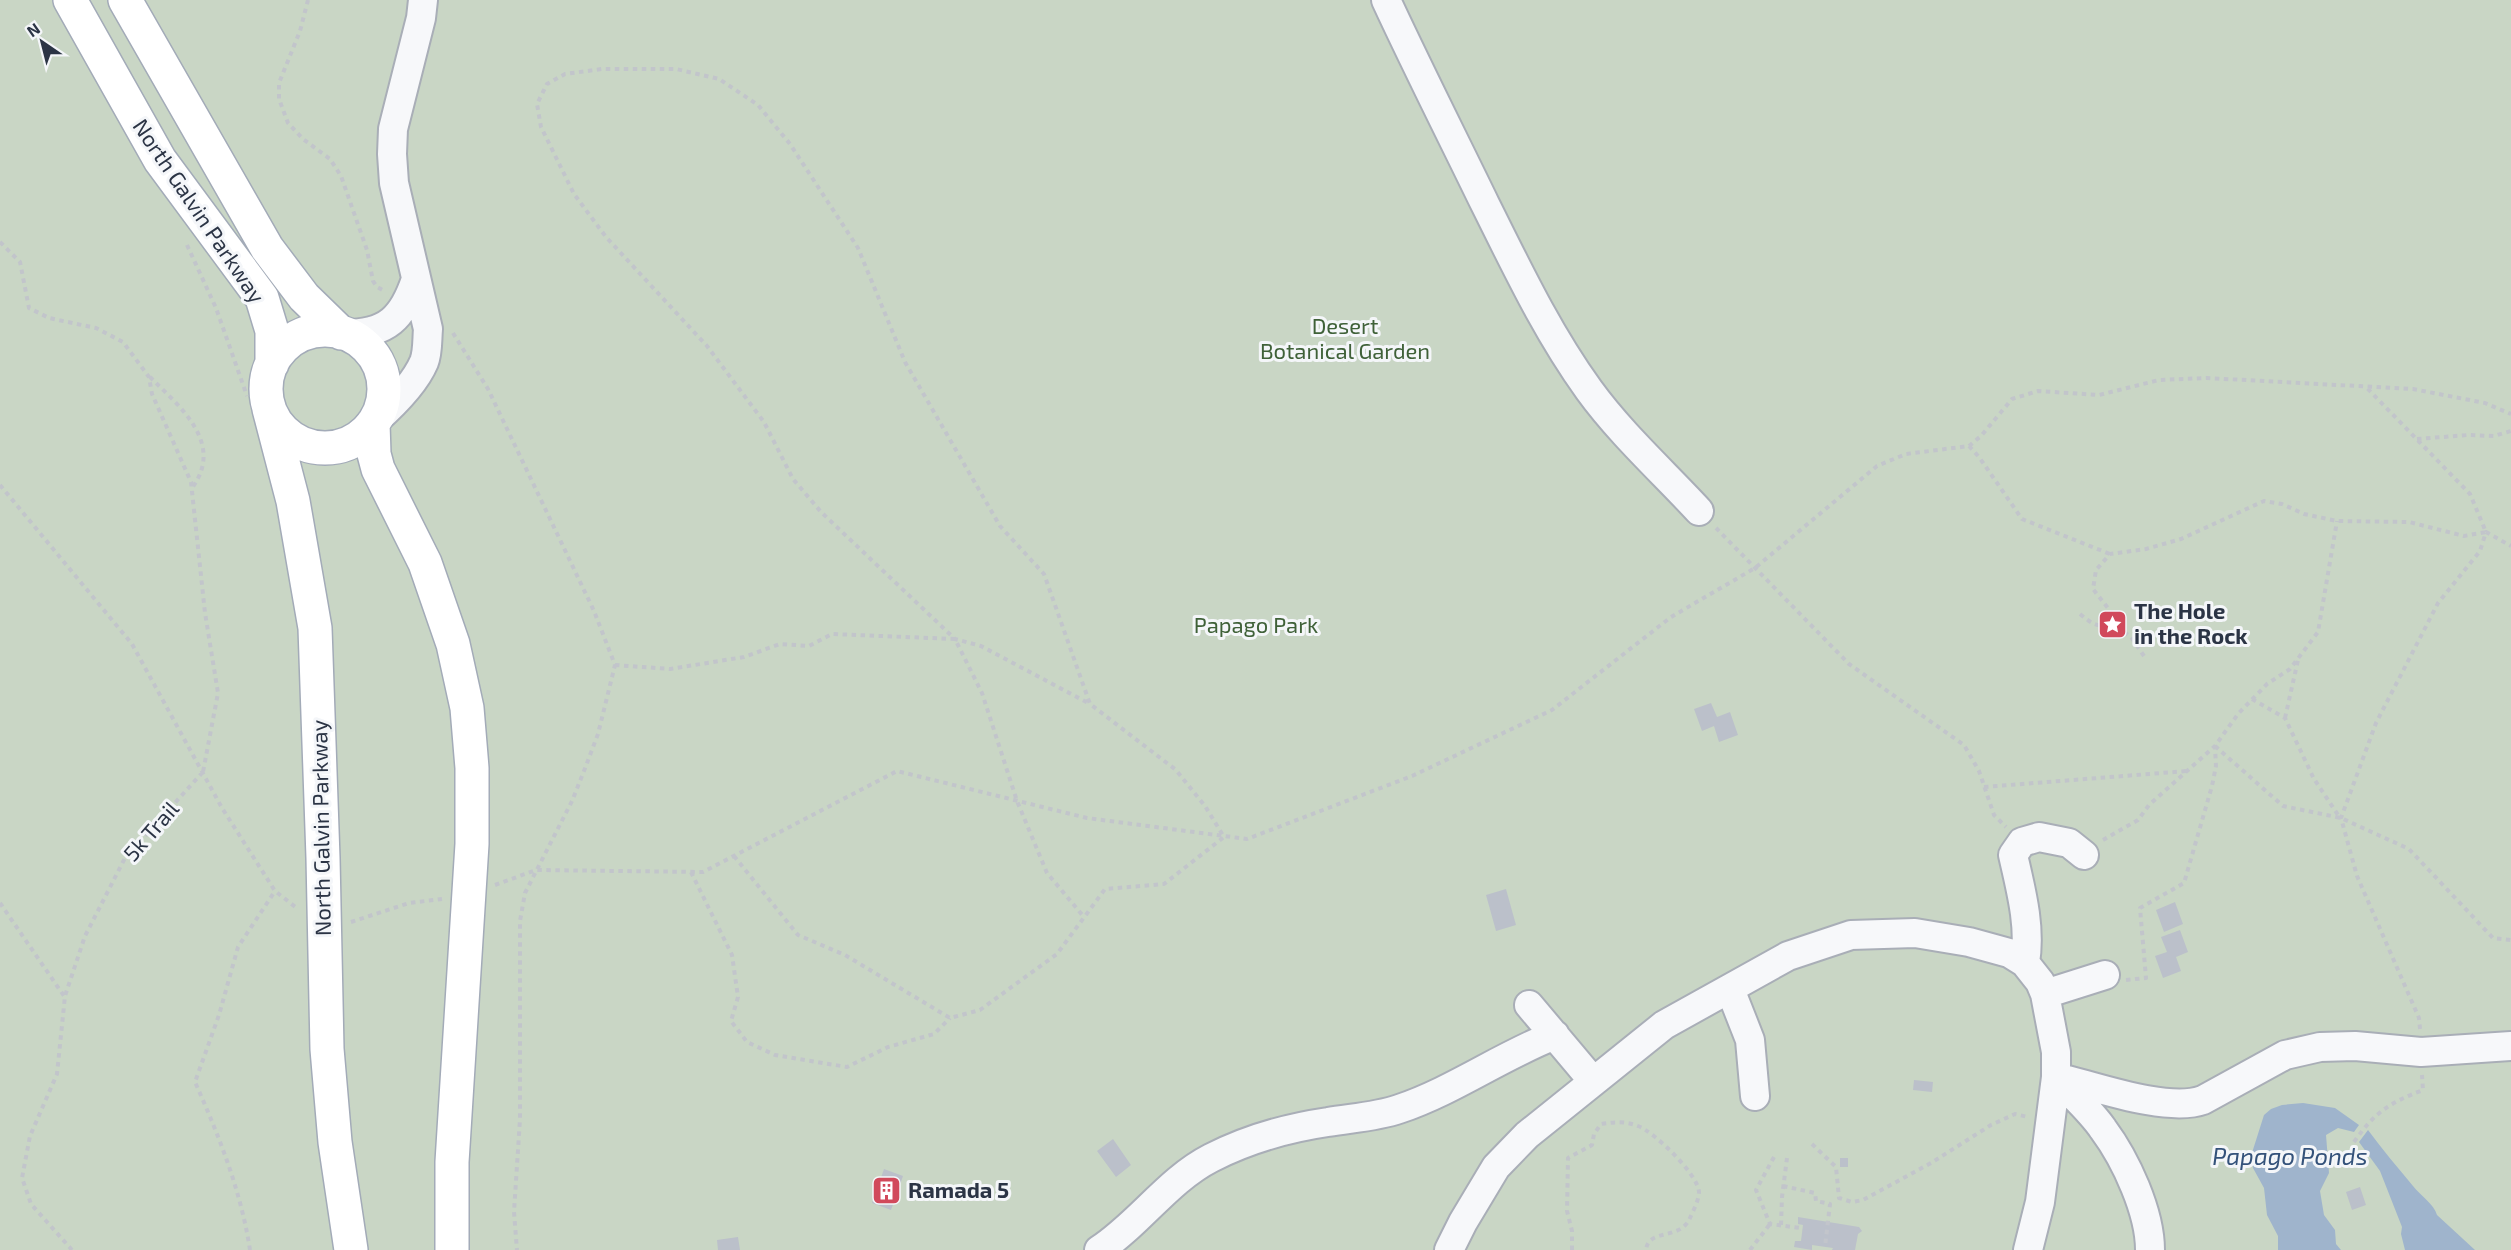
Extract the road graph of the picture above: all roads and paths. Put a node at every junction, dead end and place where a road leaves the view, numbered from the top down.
1 (70, 0) edge
2 (125, 0) edge
3 (308, 0) edge
4 (423, 0) edge
5 (1386, 0) edge
6 (184, 237) dead end
7 (0, 242) edge
8 (416, 279) junction
9 (390, 293) dead end
10 (448, 326) dead end
11 (343, 333) junction
12 (272, 364) junction
13 (149, 377) junction
14 (2365, 386) junction
15 (259, 405) junction
16 (2511, 414) edge
17 (375, 422) junction
18 (2511, 431) edge
19 (2417, 439) junction
20 (1969, 446) junction
21 (0, 485) edge
22 (192, 489) junction
23 (1699, 511) joint
24 (2337, 520) junction
25 (2486, 532) junction
26 (2511, 546) edge
27 (2110, 554) junction
28 (1755, 568) junction
29 (2080, 614) dead end
30 (2113, 624) junction
31 (955, 639) junction
32 (2144, 656) dead end
33 (2298, 659) junction
34 (615, 665) junction
35 (2252, 699) junction
36 (1090, 704) junction
37 (2285, 718) junction
38 (2215, 746) junction
39 (2187, 771) junction
40 (202, 773) junction
41 (1984, 787) junction
42 (1017, 801) junction
43 (2341, 818) junction
44 (1224, 837) junction
45 (2022, 842) junction
46 (2084, 855) joint
47 (734, 856) junction
48 (536, 870) junction
49 (691, 872) junction
50 (275, 891) dead end
51 (0, 903) edge
52 (1084, 917) junction
53 (2511, 940) edge
54 (2025, 963) junction
55 (2105, 975) joint
56 (1730, 989) junction
57 (2045, 994) junction
58 (65, 996) junction
59 (1529, 1005) dead end
60 (950, 1018) junction
61 (1555, 1035) junction
62 (2511, 1046) edge
63 (2421, 1052) junction
64 (2056, 1077) junction
65 (1593, 1081) junction
66 (1755, 1096) dead end
67 (2049, 1121) junction
68 (2354, 1142) dead end
69 (1812, 1144) dead end
70 (1774, 1157) dead end
71 (1787, 1158) dead end
72 (1783, 1186) junction
73 (1770, 1224) junction
74 (1781, 1225) junction
75 (1800, 1228) dead end
76 (1825, 1247) dead end
77 (72, 1250) edge
78 (249, 1250) edge
79 (351, 1250) edge
80 (452, 1250) edge
81 (517, 1250) edge
82 (1099, 1250) edge
83 (1449, 1250) edge
84 (1572, 1250) edge
85 (1646, 1250) edge
86 (1750, 1250) edge
87 (2028, 1250) edge
88 (2150, 1250) edge

1 - 12 main road, North Galvin Parkway
2 - 11 main road, North Galvin Parkway
3 - 9 path
4 - 8 street
5 - 23 street
6 - 15 path
7 - 13 path
8 - 11 street
8 - 17 street
10 - 34 path
11 - 12 main road
11 - 17 main road
12 - 15 main road
13 - 22 path
13 - 22 path
14 - 16 path
14 - 19 path
14 - 20 path
15 - 17 main road
15 - 79 main road, North Galvin Parkway
17 - 80 main road
18 - 19 path
19 - 25 path
20 - 27 path
20 - 28 path
21 - 40 path
22 - 40 path
23 - 28 path
24 - 25 path
24 - 27 path
24 - 33 path
25 - 26 path
25 - 43 path
27 - 30 path
28 - 41 path
28 - 44 path
29 - 30 path
30 - 32 path
31 - 34 path
31 - 36 path
31 - 36 path
31 - 42 path
33 - 35 path
33 - 37 path
34 - 48 path
35 - 37 path
35 - 38 path
36 - 44 path
37 - 43 path
38 - 39 path
38 - 43 path
38 - 55 path
39 - 41 path
39 - 46 path
40 - 58 path, 5k Trail
41 - 45 path
42 - 44 path
42 - 47 path
42 - 52 path
43 - 53 path
43 - 63 path
44 - 52 path
45 - 46 street
45 - 54 street
47 - 49 path
47 - 60 path
48 - 49 path
48 - 81 path
49 - 60 path
50 - 78 path
51 - 58 path
52 - 60 path
54 - 56 street
54 - 57 street
55 - 57 street
56 - 65 street
56 - 66 street
57 - 64 street
58 - 77 path, 5k Trail
59 - 61 street
61 - 65 street
61 - 82 street
62 - 63 street
63 - 64 street
63 - 68 path
64 - 67 street
64 - 88 street
65 - 83 street
67 - 69 path
67 - 87 street
70 - 73 path
71 - 72 path
72 - 74 path
72 - 76 path
73 - 74 path
73 - 86 path
74 - 75 path
84 - 85 path

